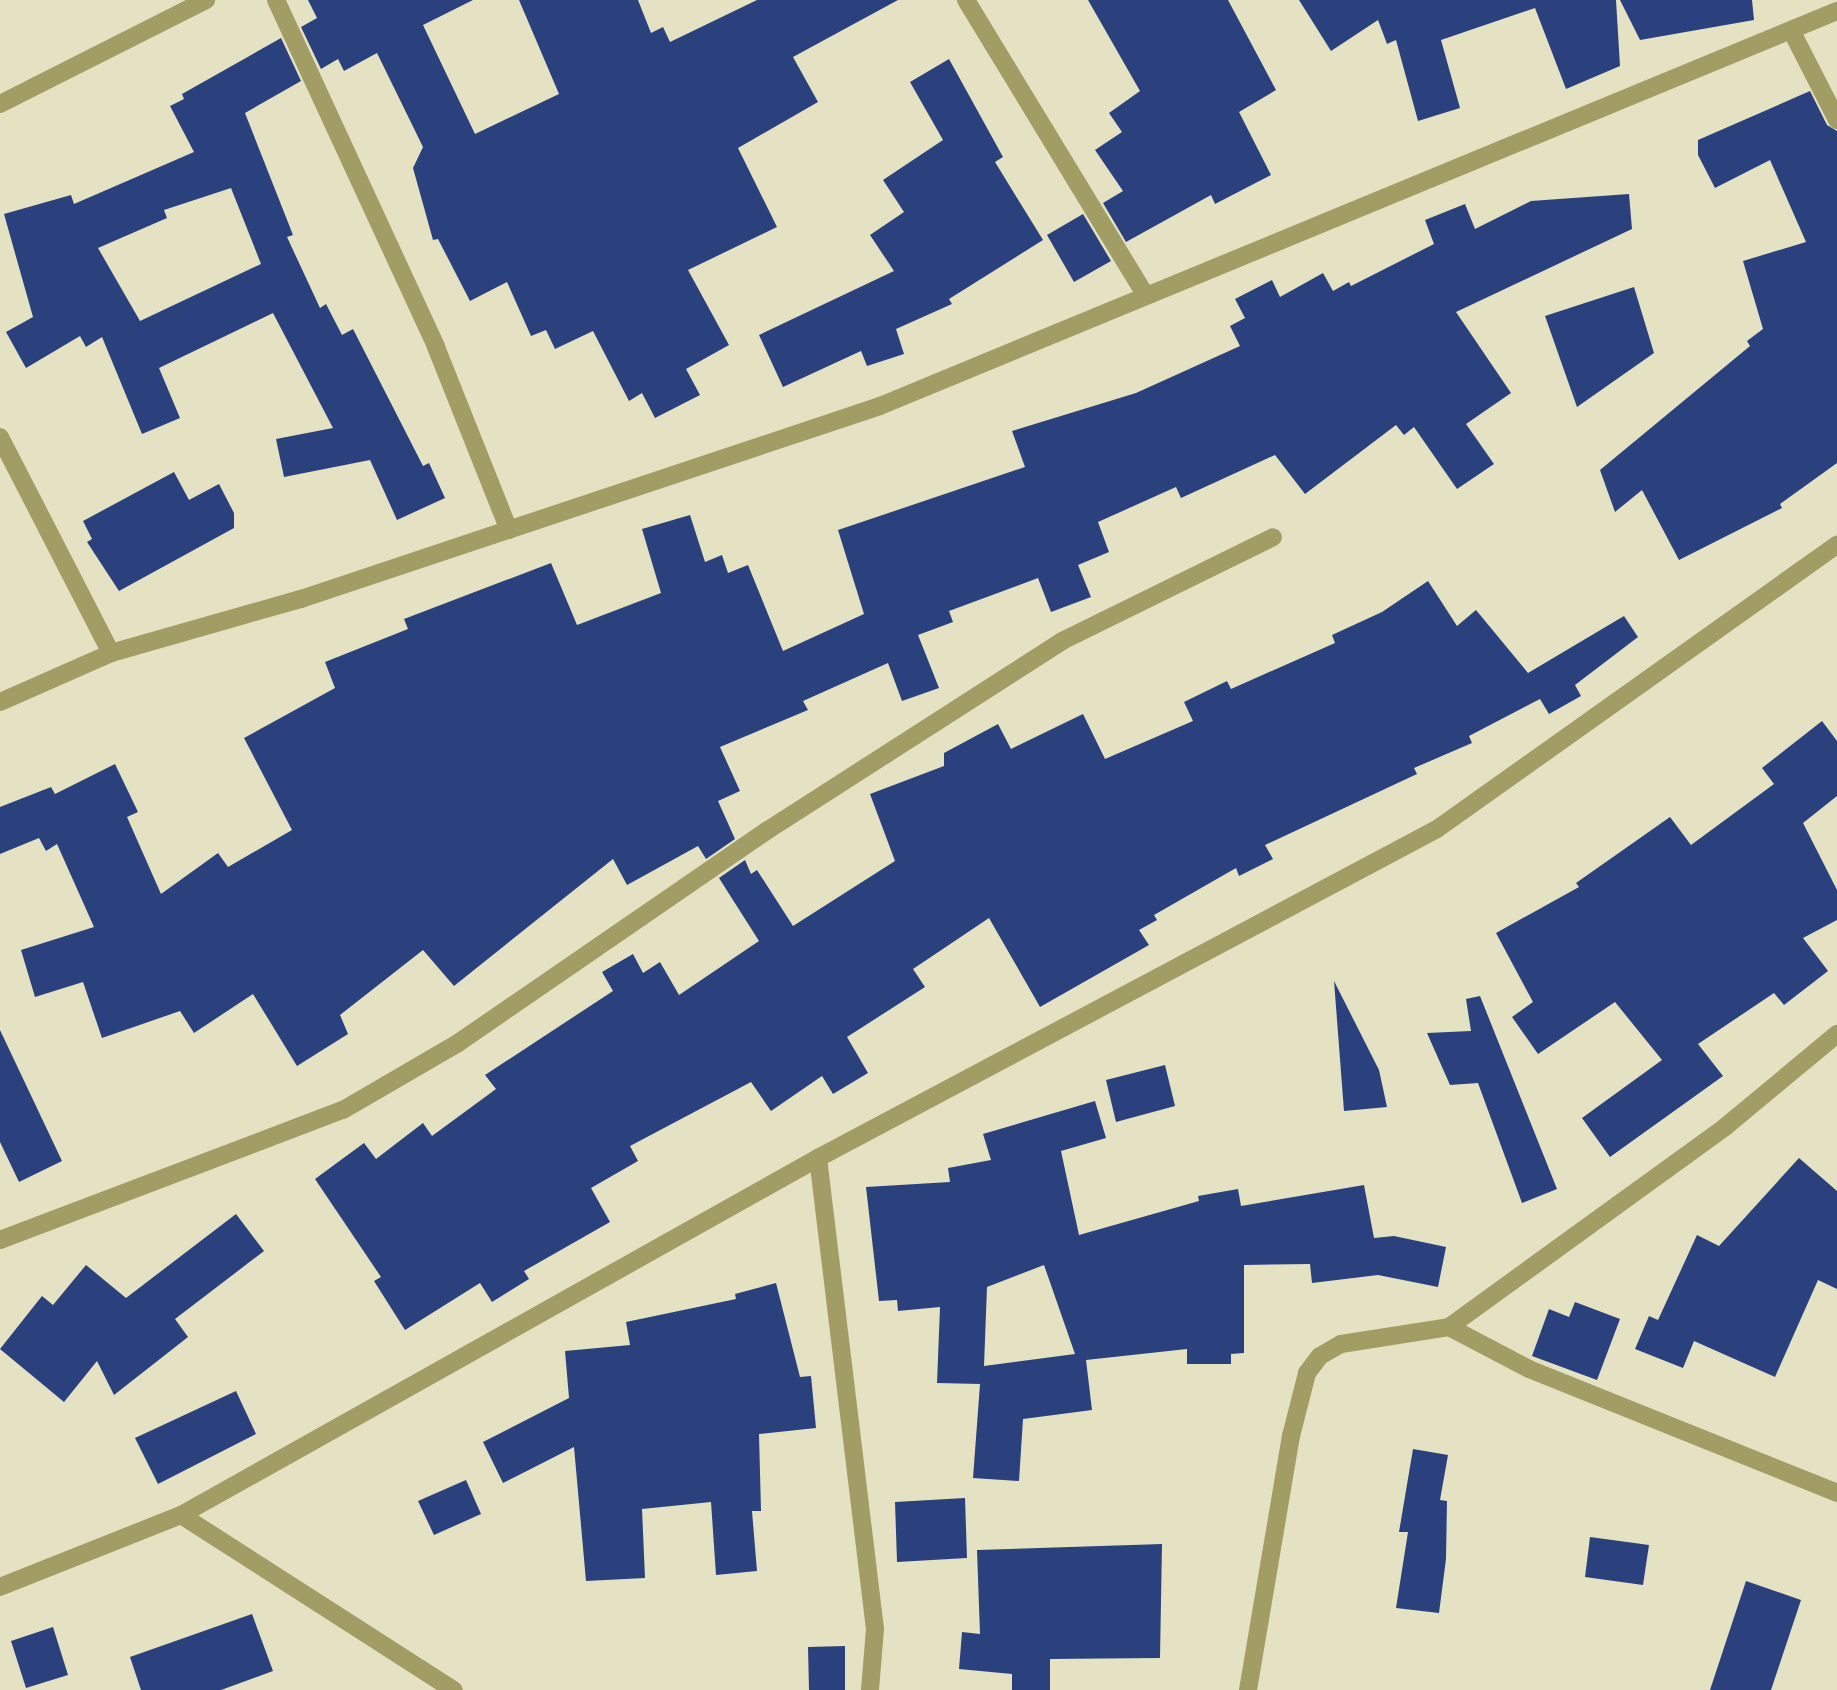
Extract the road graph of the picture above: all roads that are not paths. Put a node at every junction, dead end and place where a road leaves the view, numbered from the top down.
1 (206, 0) edge
2 (276, 0) edge
3 (965, 0) edge
4 (1837, 11) edge
5 (1792, 32) junction
6 (0, 104) edge
7 (1837, 120) edge
8 (1145, 294) junction
9 (0, 437) edge
10 (509, 530) junction
11 (1273, 537) dead end
12 (1837, 545) edge
13 (111, 653) junction
14 (0, 702) edge
15 (1837, 1034) edge
16 (818, 1158) junction
17 (0, 1240) edge
18 (1449, 1327) junction
19 (1837, 1493) edge
20 (181, 1515) junction
21 (0, 1587) edge
22 (444, 1688) edge
23 (870, 1690) edge
24 (1248, 1690) edge

1 - 6 street
2 - 10 street
3 - 8 street
4 - 5 street
5 - 7 street
5 - 8 street
8 - 10 street
9 - 13 street
10 - 13 street
11 - 17 street
12 - 16 street
13 - 14 street
15 - 18 street
16 - 20 street
16 - 23 street
18 - 19 street
18 - 24 street
20 - 21 street
20 - 22 street

